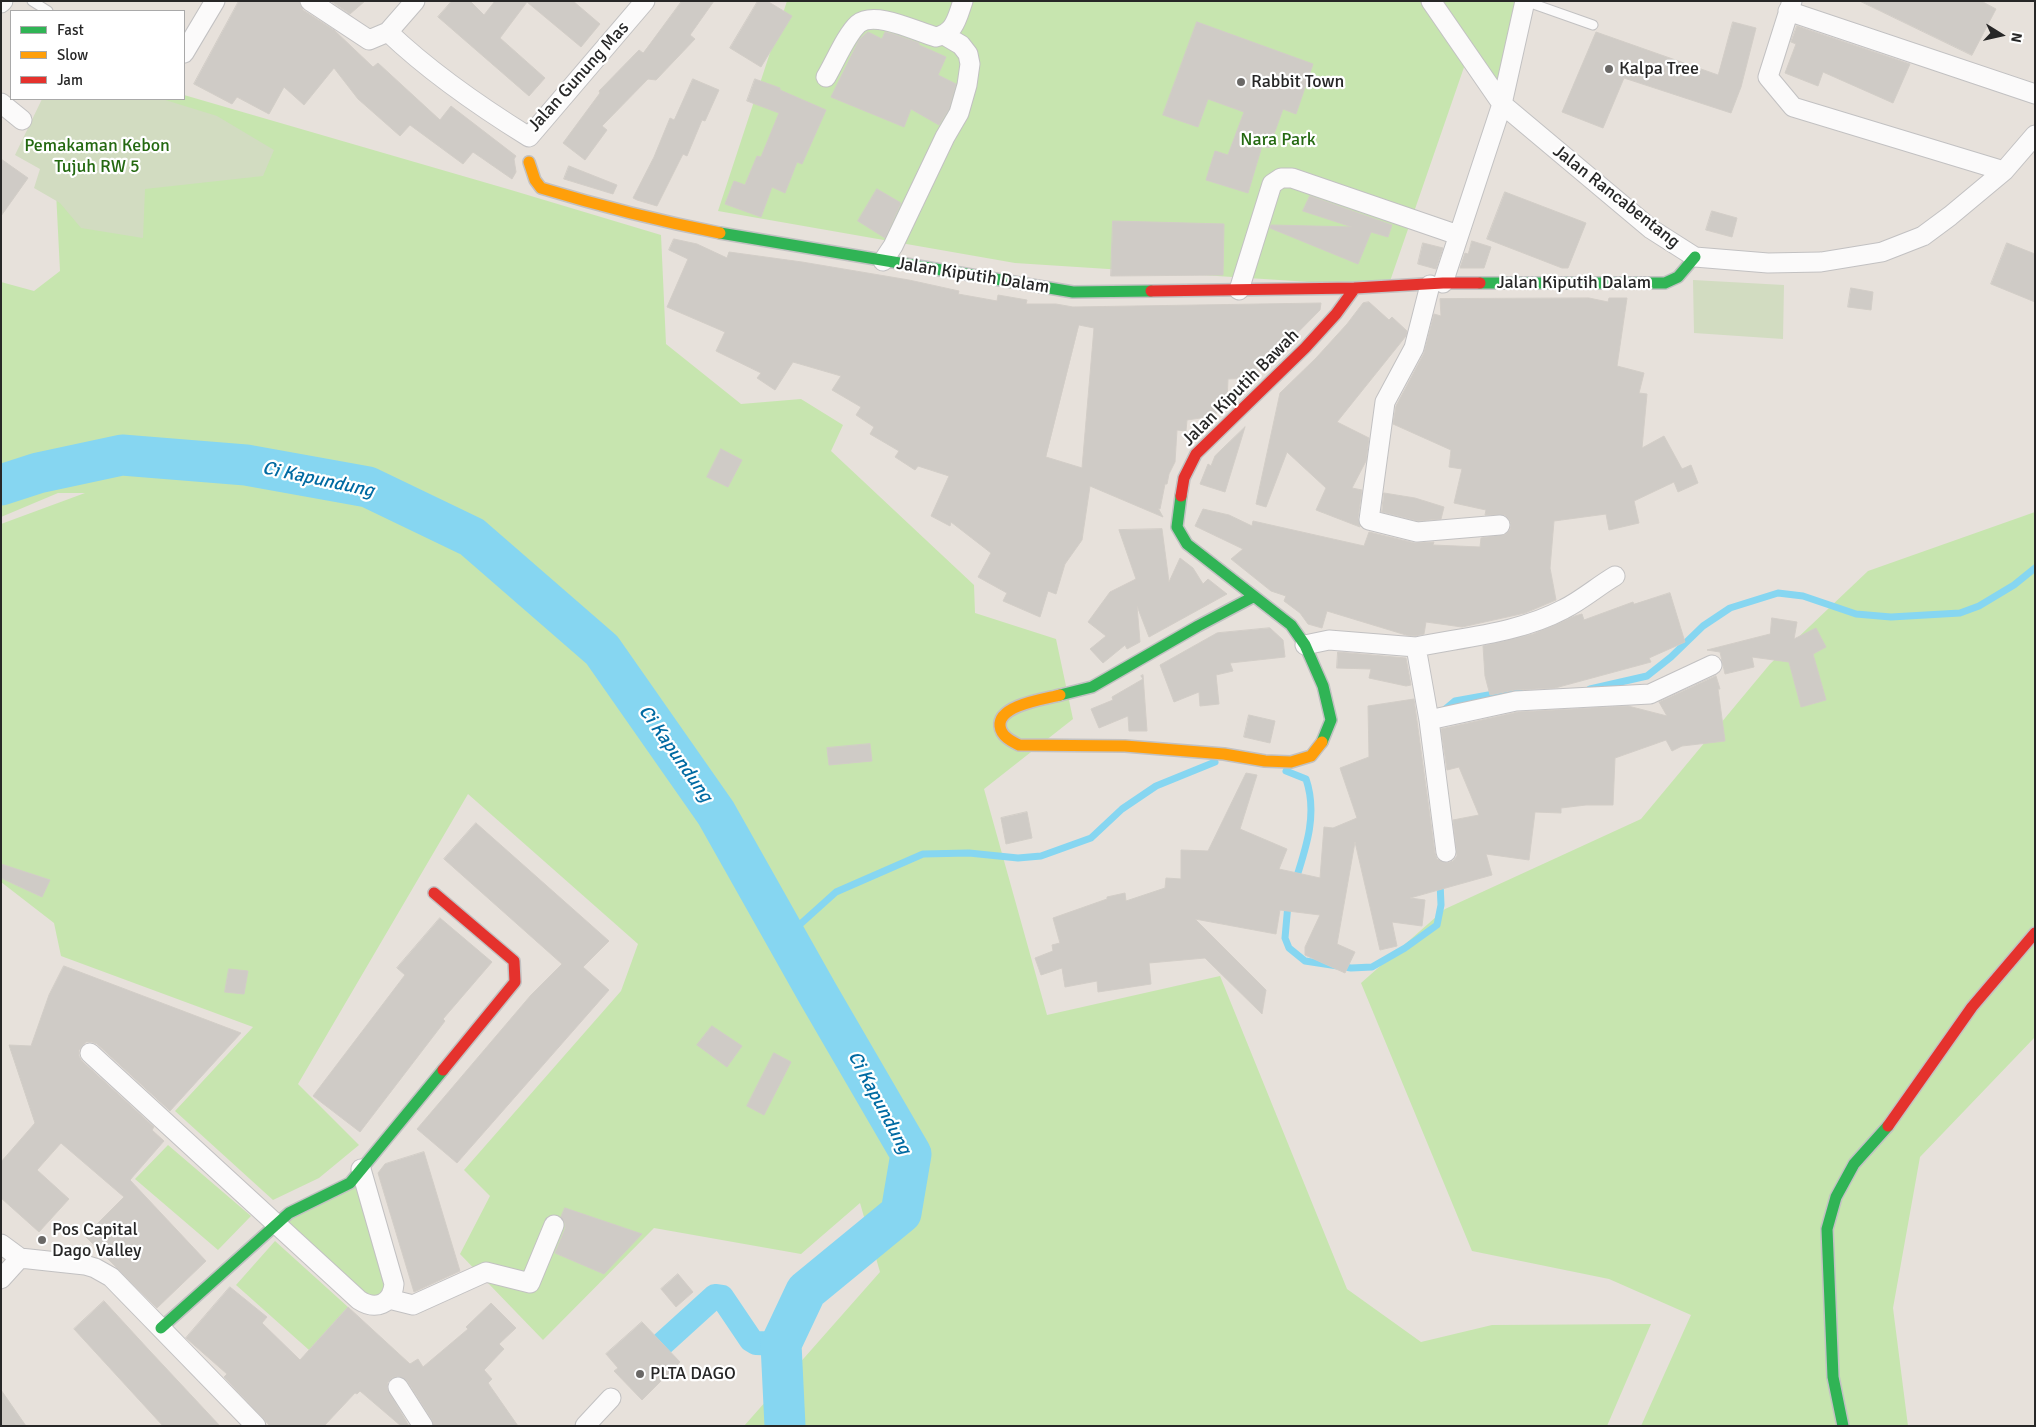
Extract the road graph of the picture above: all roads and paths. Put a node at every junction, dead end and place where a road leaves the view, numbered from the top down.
1 (32, 1) edge
2 (215, 1) edge
3 (310, 1) edge
4 (415, 1) edge
5 (645, 1) edge
6 (963, 1) edge
7 (1431, 1) edge
8 (1525, 1) edge
9 (1790, 6) edge
10 (46, 10) edge
11 (1593, 25) dead end
12 (388, 32) junction
13 (944, 35) junction
14 (185, 51) edge
15 (826, 77) dead end
16 (2035, 94) edge
17 (1, 103) edge
18 (1502, 104) junction
19 (22, 120) dead end
20 (529, 137) junction
21 (2034, 137) edge
22 (529, 162) joint
23 (2004, 171) junction
24 (1458, 235) junction
25 (1695, 258) junction
26 (884, 261) junction
27 (1437, 284) junction
28 (1355, 288) junction
29 (1239, 290) junction
30 (1500, 525) dead end
31 (1615, 576) dead end
32 (1254, 597) junction
33 (1306, 645) junction
34 (1416, 647) junction
35 (1712, 665) dead end
36 (1429, 720) junction
37 (1446, 852) dead end
38 (434, 893) dead end
39 (2035, 933) edge
40 (90, 1053) dead end
41 (361, 1169) junction
42 (275, 1224) junction
43 (554, 1225) dead end
44 (1, 1244) edge
45 (20, 1258) junction
46 (1, 1279) edge
47 (389, 1299) junction
48 (161, 1328) junction
49 (398, 1387) dead end
50 (611, 1398) dead end
51 (256, 1426) edge
52 (423, 1426) edge
53 (585, 1426) edge
54 (1843, 1426) edge

1 - 10 lane
2 - 14 street
3 - 12 street
4 - 12 street
5 - 20 street, Jalan Gunung Mas
6 - 13 street
7 - 18 street, Jalan Rancabentang
8 - 11 lane
8 - 18 street
9 - 16 street
9 - 23 street
12 - 20 street, Jalan Gunung Mas
13 - 15 street
13 - 26 street
17 - 19 street
18 - 24 street
18 - 25 street, Jalan Rancabentang
20 - 22 street
21 - 23 street, Jalan Rancabentang
22 - 26 street, Jalan Kiputih Dalam
23 - 25 street, Jalan Rancabentang
24 - 27 street
24 - 29 street
25 - 27 street, Jalan Kiputih Dalam
26 - 29 street, Jalan Kiputih Dalam
27 - 28 street, Jalan Kiputih Dalam
27 - 30 street
28 - 29 street, Jalan Kiputih Dalam
28 - 32 street, Jalan Kiputih Bawah
31 - 34 street
32 - 33 street, Jalan Kiputih Bawah
32 - 33 street, Jalan Kiputih Bawah
33 - 34 street
34 - 36 street
35 - 36 street
36 - 37 street
38 - 41 street
39 - 54 street
40 - 42 street
41 - 42 street
41 - 47 street
42 - 47 street
42 - 48 street
43 - 47 street
44 - 45 street
45 - 46 street
45 - 48 street
48 - 51 street
49 - 52 street
50 - 53 street

